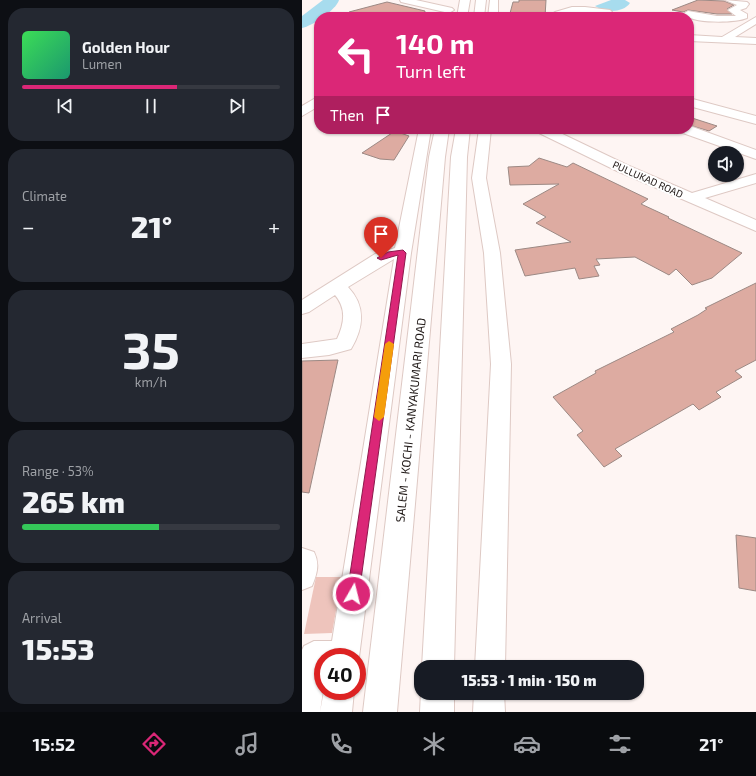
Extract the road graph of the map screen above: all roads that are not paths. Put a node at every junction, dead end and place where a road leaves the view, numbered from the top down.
1 (404, 0) edge
2 (452, 0) edge
3 (465, 0) edge
4 (481, 0) edge
5 (494, 0) edge
6 (729, 0) edge
7 (443, 12) edge
8 (449, 12) edge
9 (463, 12) edge
10 (480, 12) edge
11 (493, 12) edge
12 (562, 12) edge
13 (607, 12) dead end
14 (694, 15) edge
15 (744, 16) junction
16 (756, 20) edge
17 (694, 38) edge
18 (724, 40) junction
19 (756, 41) edge
20 (694, 103) edge
21 (314, 104) edge
22 (302, 112) edge
23 (756, 120) edge
24 (694, 132) edge
25 (424, 134) edge
26 (441, 134) edge
27 (462, 134) edge
28 (484, 134) edge
29 (553, 134) edge
30 (756, 155) edge
31 (756, 178) edge
32 (690, 198) junction
33 (756, 211) edge
34 (733, 216) junction
35 (756, 226) edge
36 (403, 253) junction
37 (336, 286) junction
38 (302, 308) edge
39 (302, 351) edge
40 (302, 561) edge
41 (302, 577) edge
42 (345, 648) edge
43 (314, 656) edge
44 (438, 660) edge
45 (490, 660) edge
46 (338, 700) edge
47 (437, 700) edge
48 (490, 700) edge
49 (304, 712) edge
50 (336, 712) edge
51 (380, 712) edge
52 (436, 712) edge
53 (489, 712) edge

1 - 7 street
2 - 8 street
3 - 9 highway
4 - 10 highway
5 - 11 street
6 - 15 street
12 - 13 street
14 - 15 street
15 - 16 street
16 - 18 street
17 - 18 street
18 - 19 street
20 - 23 street
21 - 22 street
24 - 30 street
25 - 36 street
26 - 51 highway, SALEM - KOCHI - KANYAKUMARI ROAD
27 - 44 highway
28 - 45 street
29 - 32 street, PULLUKAD ROAD
31 - 32 street
32 - 34 street, PULLUKAD ROAD
33 - 34 street
34 - 35 street, PULLUKAD ROAD
36 - 37 street
36 - 42 street
37 - 38 street
37 - 39 street
40 - 41 street
43 - 49 street
46 - 50 street
47 - 52 highway
48 - 53 street

